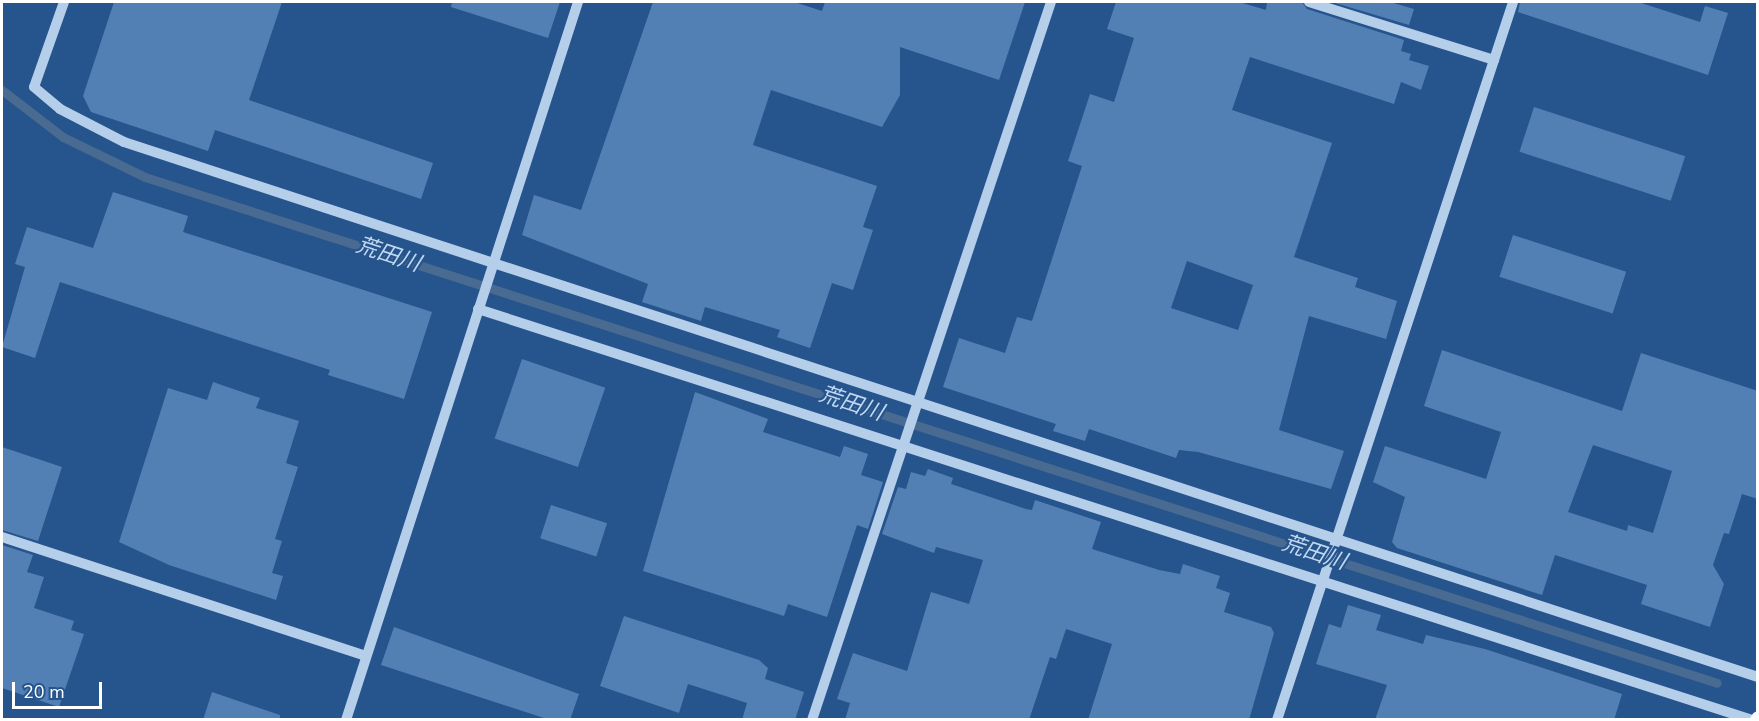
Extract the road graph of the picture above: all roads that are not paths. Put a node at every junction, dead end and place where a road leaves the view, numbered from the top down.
1 (64, 2) edge
2 (578, 2) edge
3 (1051, 2) edge
4 (1309, 2) edge
5 (1513, 2) edge
6 (1494, 60) junction
7 (491, 267) junction
8 (480, 304) junction
9 (916, 407) junction
10 (905, 442) junction
11 (2, 537) edge
12 (1335, 543) junction
13 (1322, 580) junction
14 (366, 656) junction
15 (1758, 677) edge
16 (346, 720) edge
17 (812, 720) edge
18 (1277, 720) edge
19 (1752, 720) edge

1 - 7 street
2 - 7 street
3 - 9 street
4 - 6 street
5 - 6 street
6 - 12 street
7 - 8 street
7 - 9 street
8 - 10 street
8 - 14 street
9 - 10 street
9 - 12 street
10 - 13 street
10 - 17 street
11 - 14 street
12 - 13 street
12 - 15 street
13 - 18 street
13 - 19 street
14 - 16 street

